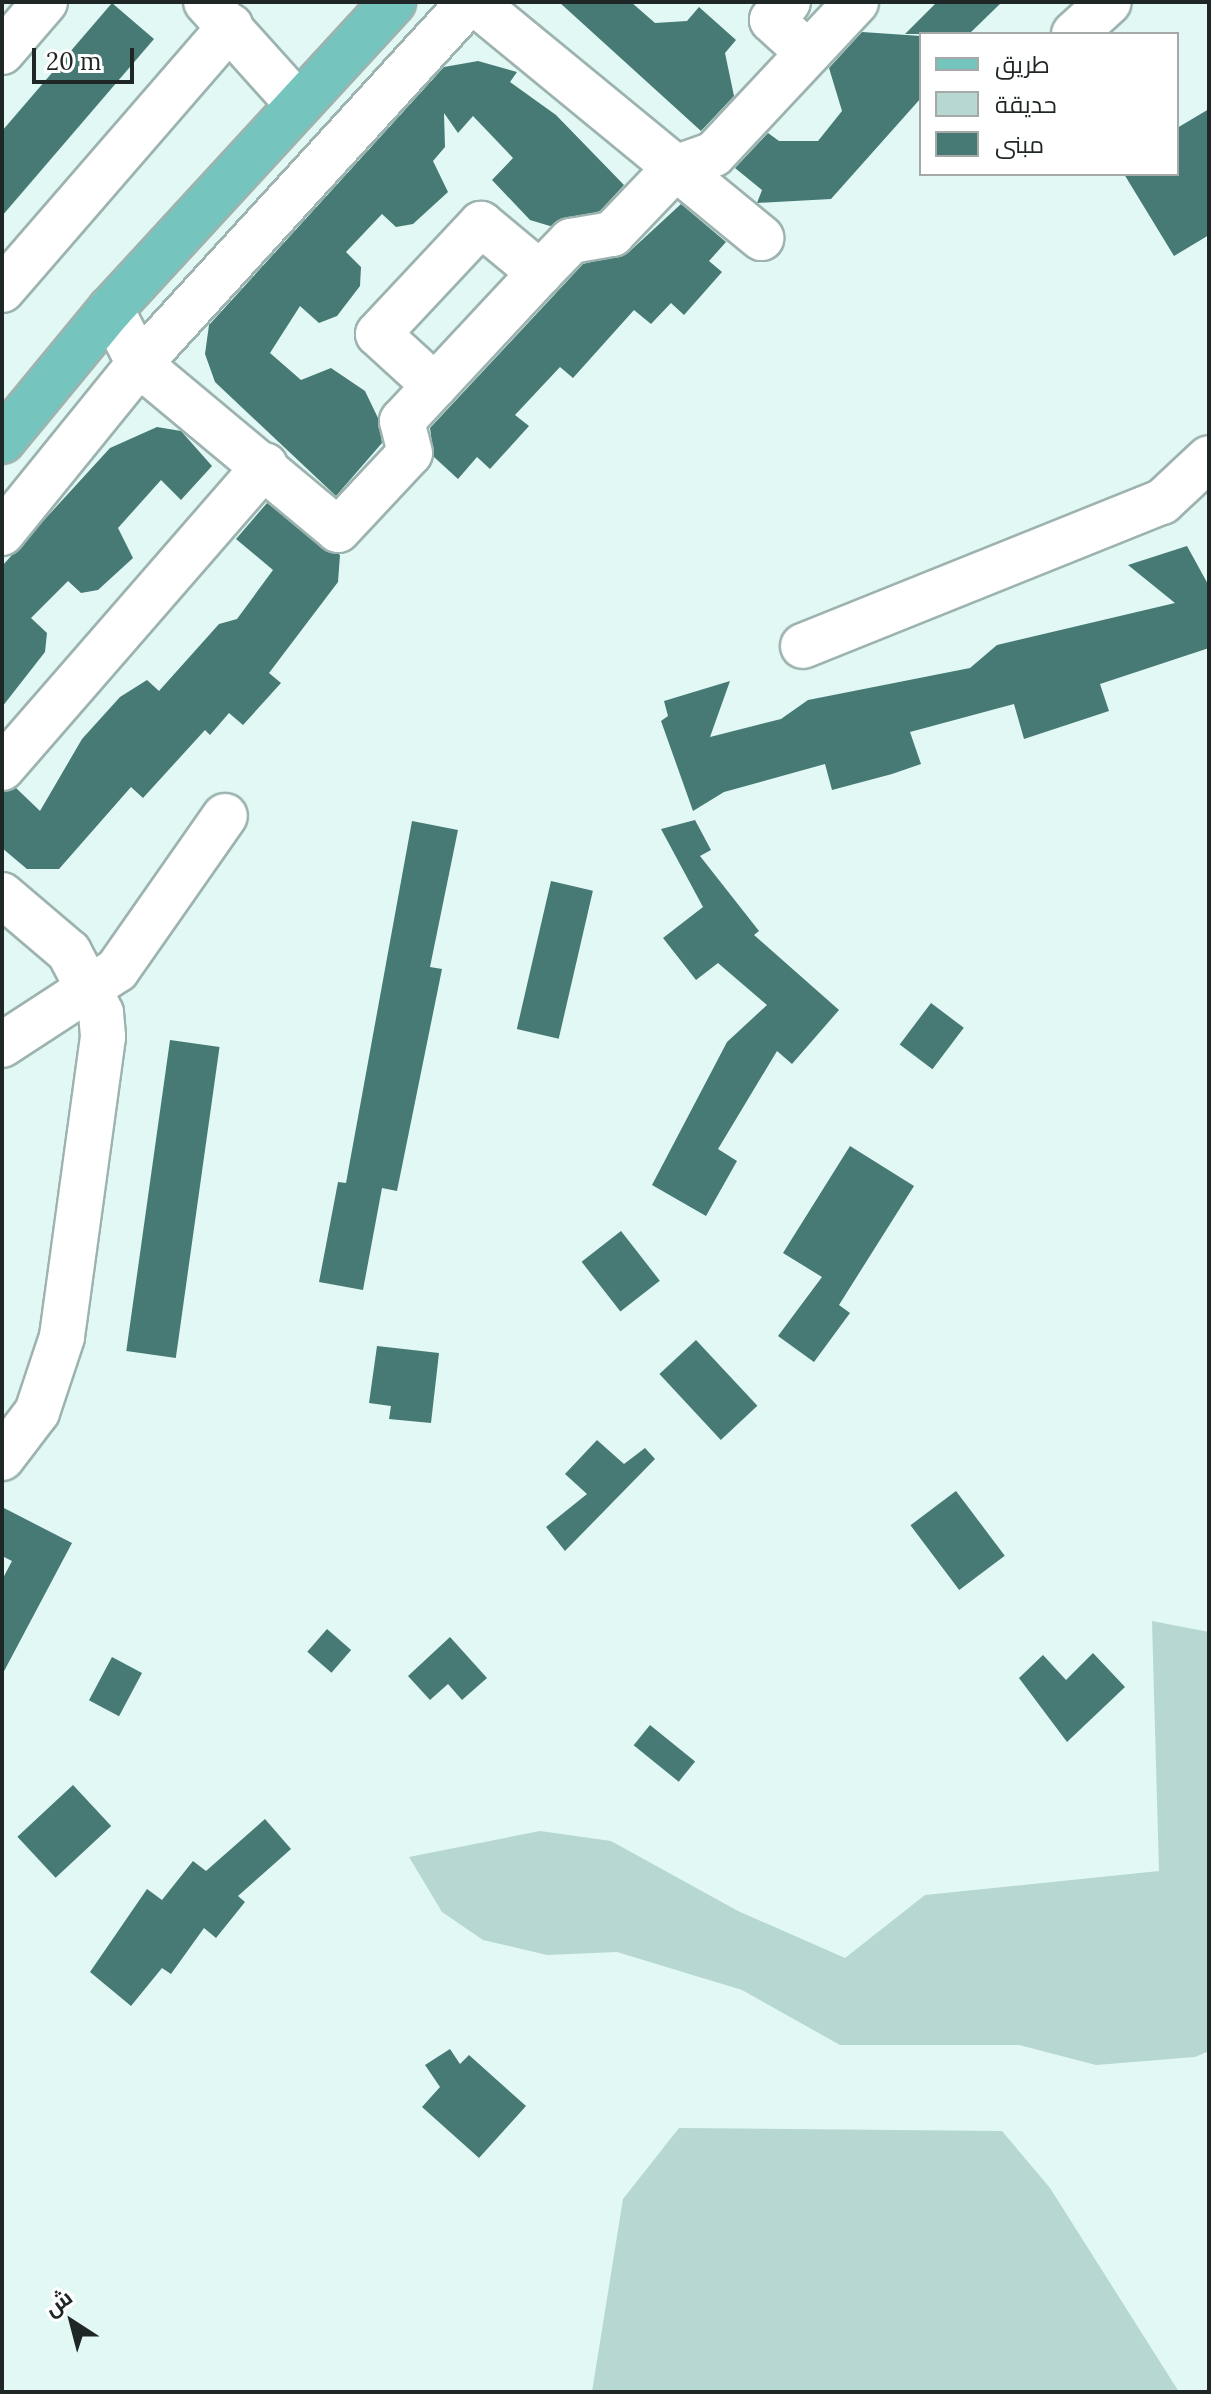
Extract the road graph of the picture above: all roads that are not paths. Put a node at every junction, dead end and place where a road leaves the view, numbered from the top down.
1 (45, 2) edge
2 (393, 2) edge
3 (472, 2) edge
4 (788, 2) edge
5 (856, 2) edge
6 (1109, 2) edge
7 (218, 14) edge
8 (1076, 32) edge
9 (2, 52) edge
10 (808, 53) junction
11 (296, 102) junction
12 (675, 168) junction
13 (761, 238) dead end
14 (540, 273) junction
15 (2, 290) edge
16 (111, 309) junction
17 (139, 364) junction
18 (435, 386) junction
19 (2, 441) edge
20 (1209, 458) edge
21 (265, 465) junction
22 (2, 533) edge
23 (803, 646) dead end
24 (2, 768) edge
25 (225, 816) dead end
26 (2, 895) edge
27 (85, 987) junction
28 (2, 1045) edge
29 (2, 1458) edge

1 - 9 street
2 - 11 main road
3 - 12 street
3 - 17 street
4 - 10 street
5 - 10 street
6 - 8 street
7 - 11 street
7 - 15 street
10 - 12 street
11 - 16 main road
12 - 13 street
12 - 14 street
14 - 18 street
14 - 18 street
16 - 17 street
16 - 19 main road
17 - 21 street
17 - 22 street
18 - 21 street
20 - 23 street
21 - 24 street
25 - 27 street
26 - 27 street
27 - 28 street
27 - 29 street

